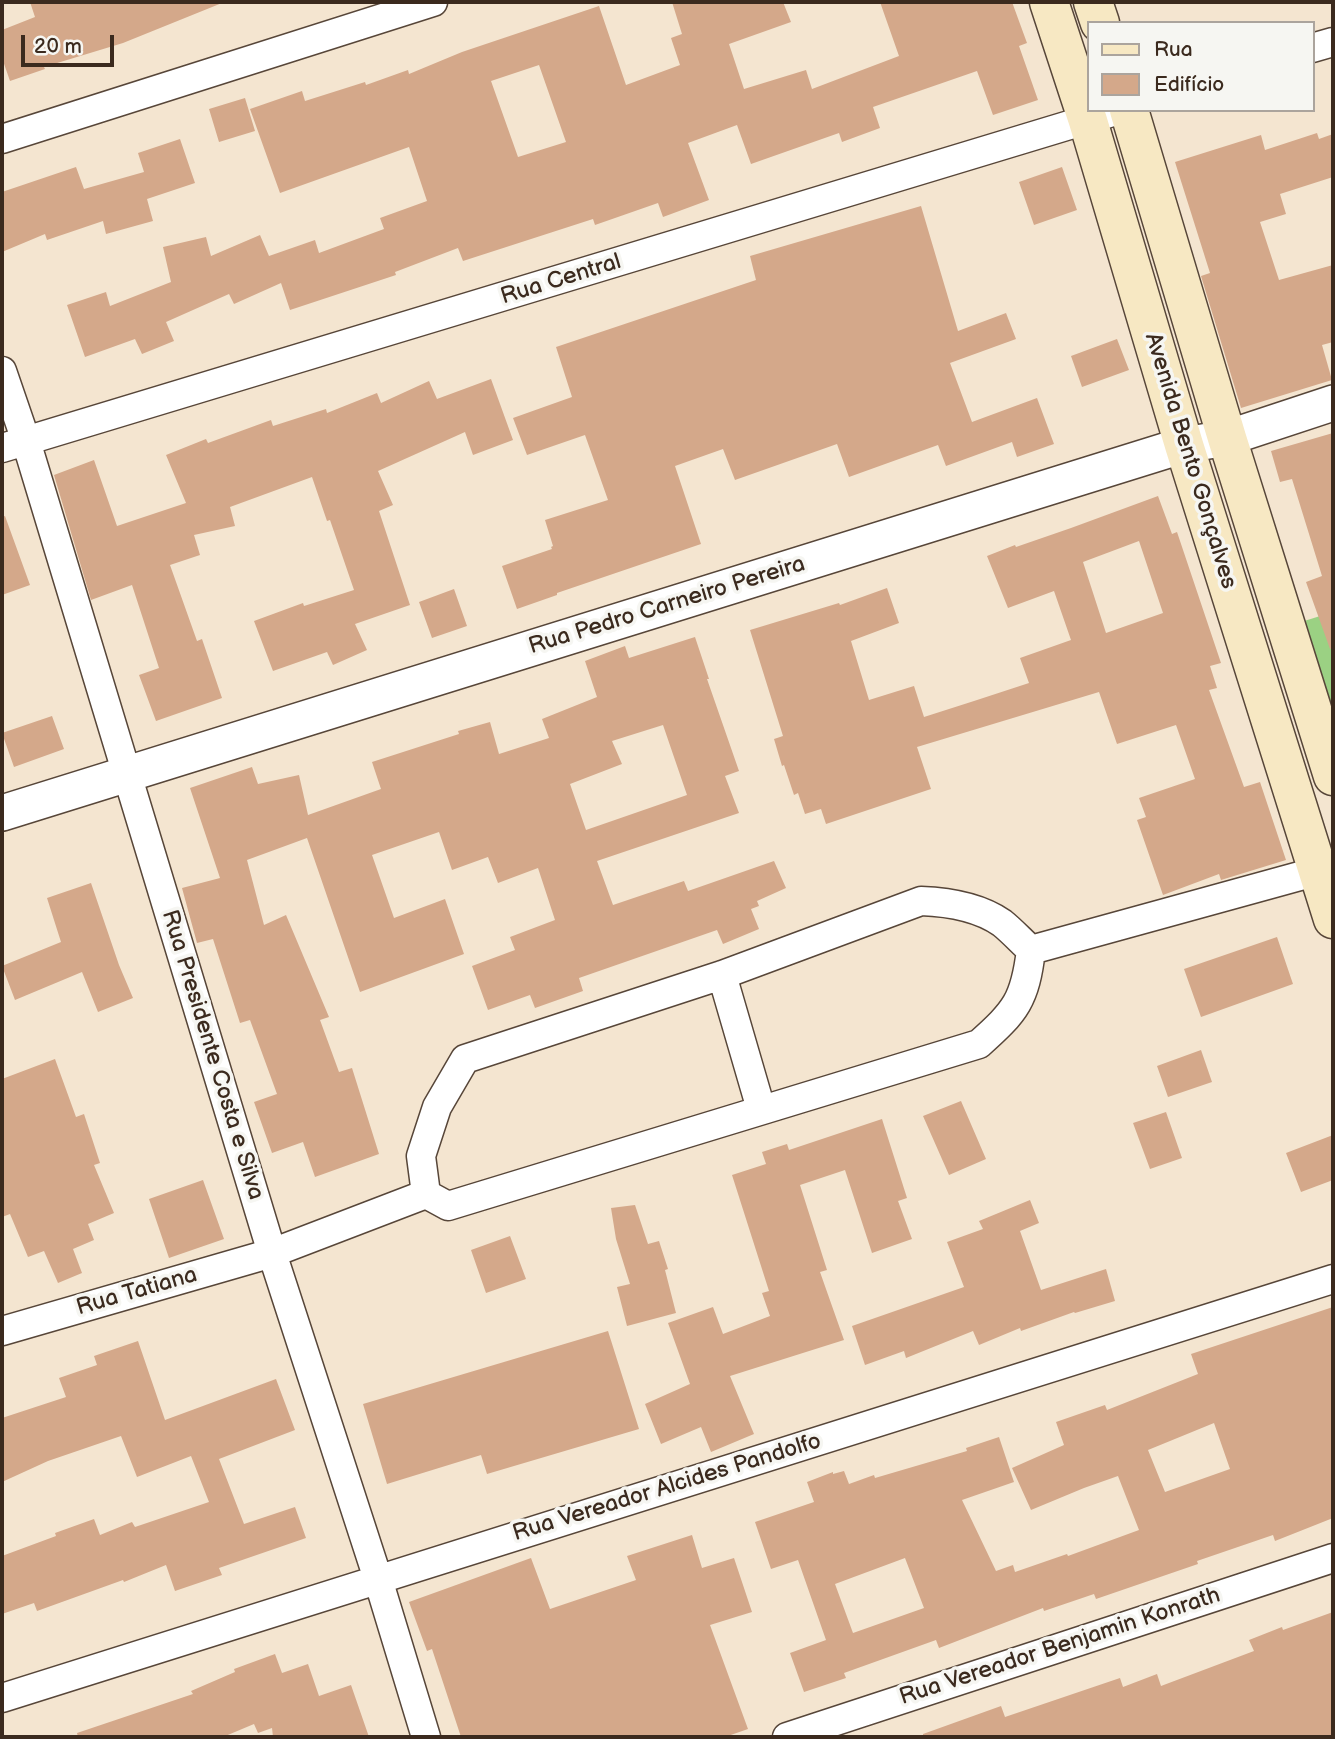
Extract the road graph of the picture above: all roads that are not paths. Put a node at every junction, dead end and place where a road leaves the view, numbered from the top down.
1 (433, 2) edge
2 (1049, 2) edge
3 (1093, 2) edge
4 (1099, 21) edge
5 (1333, 42) edge
6 (1314, 47) edge
7 (1086, 80) edge
8 (1130, 112) edge
9 (1103, 116) edge
10 (2, 139) edge
11 (2, 371) edge
12 (1333, 403) edge
13 (1227, 438) junction
14 (14, 444) edge
15 (1184, 445) junction
16 (127, 774) junction
17 (1333, 776) edge
18 (2, 813) edge
19 (1318, 871) junction
20 (1333, 919) edge
21 (1031, 950) junction
22 (722, 975) junction
23 (761, 1109) junction
24 (426, 1194) junction
25 (272, 1253) junction
26 (1333, 1279) edge
27 (2, 1331) edge
28 (1333, 1558) edge
29 (378, 1579) junction
30 (2, 1698) edge
31 (426, 1737) edge
32 (787, 1737) edge

1 - 10 street
2 - 7 main road, Avenida Bento Gonçalves
3 - 4 main road
5 - 6 street
8 - 13 main road, Avenida Bento Gonçalves
9 - 14 street, Rua Central
9 - 15 main road, Avenida Bento Gonçalves
11 - 14 street, Rua Presidente Costa e Silva
12 - 13 street, Rua Pedro Carneiro Pereira
13 - 15 street, Rua Pedro Carneiro Pereira
13 - 17 main road, Avenida Bento Gonçalves
14 - 16 street, Rua Presidente Costa e Silva
15 - 16 street, Rua Pedro Carneiro Pereira
15 - 19 main road, Avenida Bento Gonçalves
16 - 18 street, Rua Pedro Carneiro Pereira
16 - 25 street, Rua Presidente Costa e Silva
19 - 20 main road, Avenida Bento Gonçalves
19 - 21 street
21 - 22 street
21 - 23 street
22 - 23 street
22 - 24 street
23 - 24 street
24 - 25 street, Rua Tatiana
25 - 27 street, Rua Tatiana
25 - 29 street, Rua Presidente Costa e Silva
26 - 29 street, Rua Vereador Alcides Pandolfo
28 - 32 street, Rua Vereador Benjamin Konrath
29 - 30 street, Rua Vereador Alcides Pandolfo
29 - 31 street, Rua Presidente Costa e Silva

